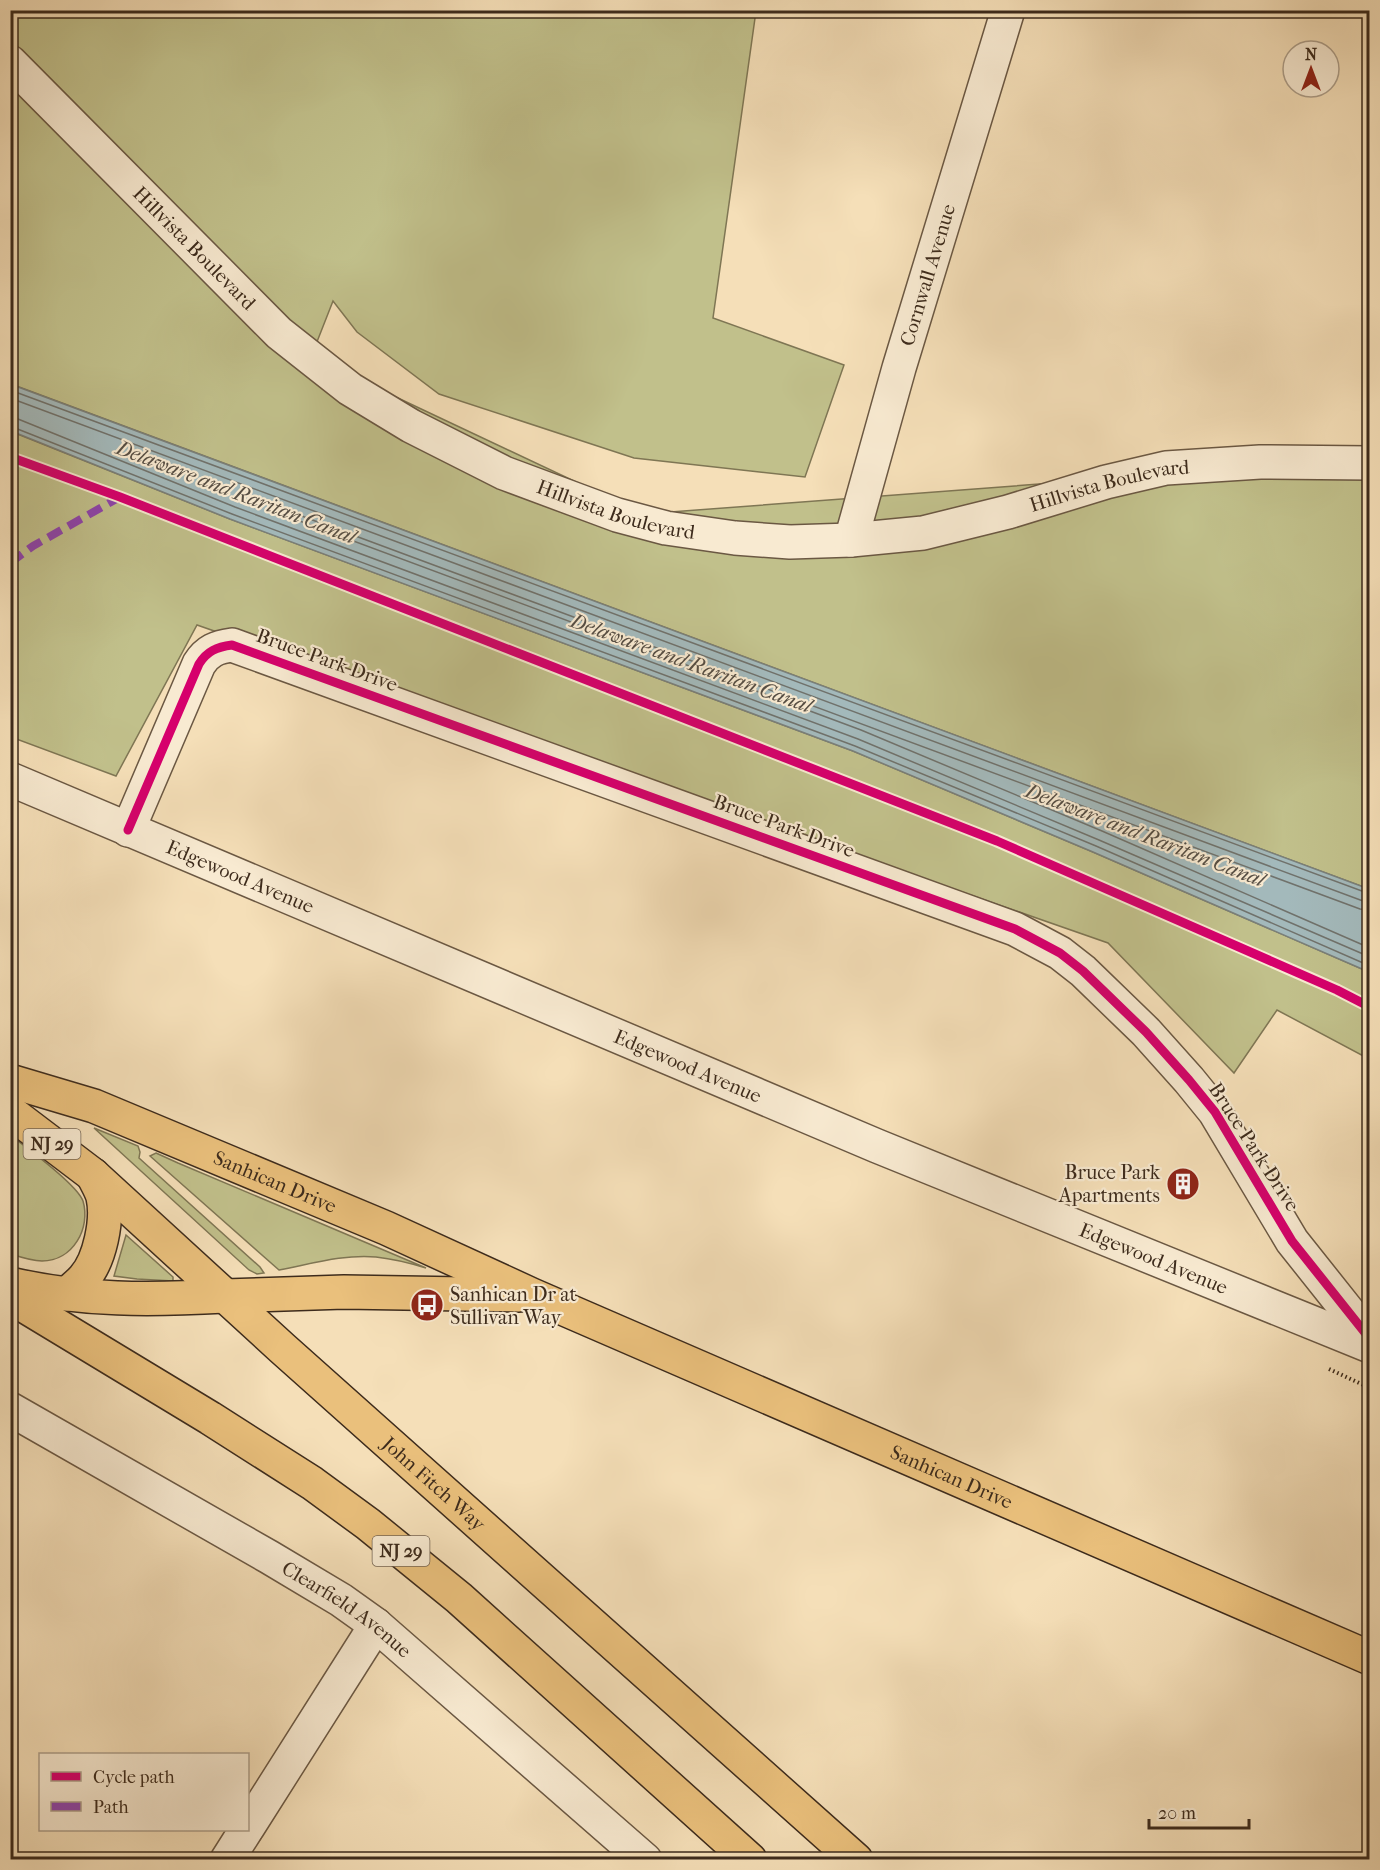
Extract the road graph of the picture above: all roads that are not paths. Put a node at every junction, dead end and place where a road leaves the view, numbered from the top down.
1 (1008, 10) edge
2 (10, 62) edge
3 (1370, 463) edge
4 (851, 540) junction
5 (10, 779) edge
6 (128, 830) junction
7 (10, 1081) edge
8 (10, 1112) edge
9 (93, 1175) junction
10 (10, 1284) edge
11 (66, 1294) junction
12 (532, 1295) junction
13 (225, 1296) junction
14 (10, 1297) edge
15 (1370, 1338) edge
16 (1370, 1346) edge
17 (10, 1409) edge
18 (376, 1625) junction
19 (1370, 1658) edge
20 (249, 1825) edge
21 (245, 1831) edge
22 (227, 1860) edge
23 (645, 1860) edge
24 (750, 1860) edge
25 (856, 1860) edge

1 - 4 street, Cornwall Avenue
2 - 4 street, Hillvista Boulevard
3 - 4 street, Hillvista Boulevard
5 - 6 street, Edgewood Avenue
6 - 15 street, Bruce Park Drive
6 - 16 street, Edgewood Avenue
7 - 12 main road, Sanhican Drive
8 - 9 main road, John Fitch Way / NJ 29
9 - 11 main road
9 - 13 main road, John Fitch Way / NJ 29
10 - 11 main road, Sanhican Drive
11 - 13 main road, Sanhican Drive
12 - 13 main road, Sanhican Drive
12 - 19 main road, Sanhican Drive
13 - 25 main road, John Fitch Way / NJ 29
14 - 24 main road, NJ 29
17 - 18 street, Clearfield Avenue
18 - 20 street
18 - 23 street, Clearfield Avenue
21 - 22 street

